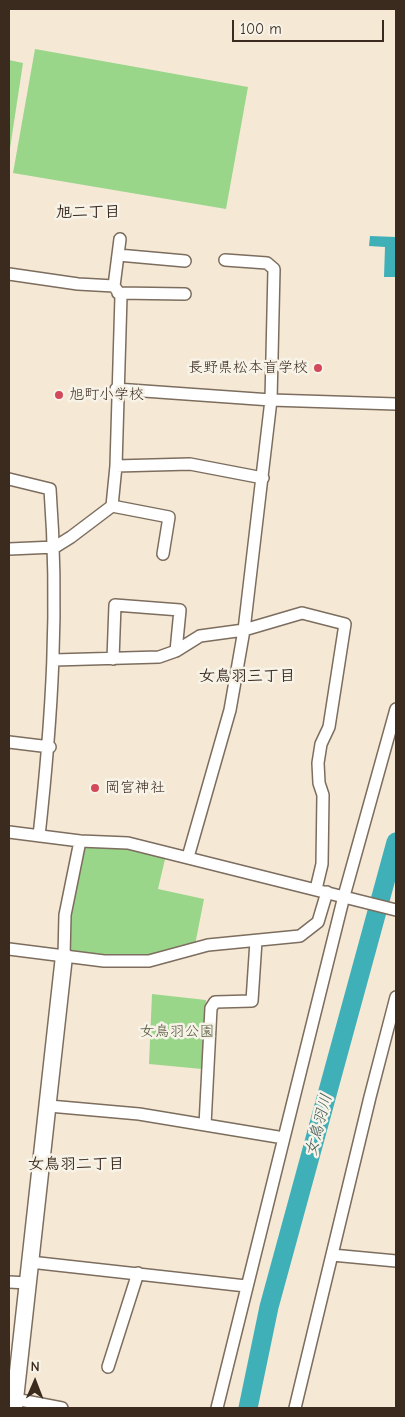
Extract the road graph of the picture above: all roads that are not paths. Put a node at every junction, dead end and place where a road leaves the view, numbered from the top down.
1 (120, 239) dead end
2 (118, 254) junction
3 (224, 260) dead end
4 (185, 261) dead end
5 (9, 274) edge
6 (116, 289) junction
7 (185, 294) dead end
8 (116, 389) junction
9 (271, 400) junction
10 (396, 404) edge
11 (116, 466) junction
12 (262, 478) junction
13 (9, 479) edge
14 (112, 506) junction
15 (55, 546) junction
16 (9, 549) edge
17 (163, 554) dead end
18 (244, 630) junction
19 (176, 651) junction
20 (113, 659) junction
21 (54, 660) junction
22 (396, 708) edge
23 (9, 742) edge
24 (50, 747) junction
25 (9, 832) edge
26 (39, 836) junction
27 (80, 841) junction
28 (188, 857) junction
29 (321, 891) junction
30 (347, 896) junction
31 (396, 910) edge
32 (256, 941) junction
33 (9, 949) edge
34 (64, 956) junction
35 (396, 997) edge
36 (49, 1106) junction
37 (205, 1125) junction
38 (284, 1138) junction
39 (332, 1255) junction
40 (396, 1261) edge
41 (30, 1262) junction
42 (138, 1273) junction
43 (9, 1282) edge
44 (28, 1283) junction
45 (246, 1286) junction
46 (108, 1367) dead end
47 (14, 1404) edge
48 (62, 1408) edge
49 (217, 1408) edge
50 (295, 1408) edge

1 - 2 street
2 - 4 street
2 - 6 street
3 - 9 street
5 - 6 street
6 - 7 street
6 - 8 street
8 - 9 street
8 - 11 street
9 - 10 street
9 - 12 street
11 - 12 street
11 - 14 street
12 - 18 street
13 - 15 street
14 - 15 street
14 - 17 street
15 - 16 street
15 - 21 street
18 - 19 street
18 - 28 street
18 - 29 street
19 - 20 street
19 - 20 street
20 - 21 street
21 - 24 street
22 - 30 street
23 - 24 street
24 - 26 street
25 - 26 street
26 - 27 street
27 - 28 street
27 - 34 street
28 - 29 street
29 - 30 street
29 - 32 street
30 - 31 street
30 - 38 street
32 - 34 street
32 - 37 street
33 - 34 street
34 - 36 street
35 - 39 street
36 - 37 street
36 - 41 street
37 - 38 street
38 - 45 street
39 - 40 street
39 - 50 street
41 - 42 street
41 - 44 street
42 - 45 street
42 - 46 street
43 - 44 street
44 - 47 street
45 - 49 street
47 - 48 street

